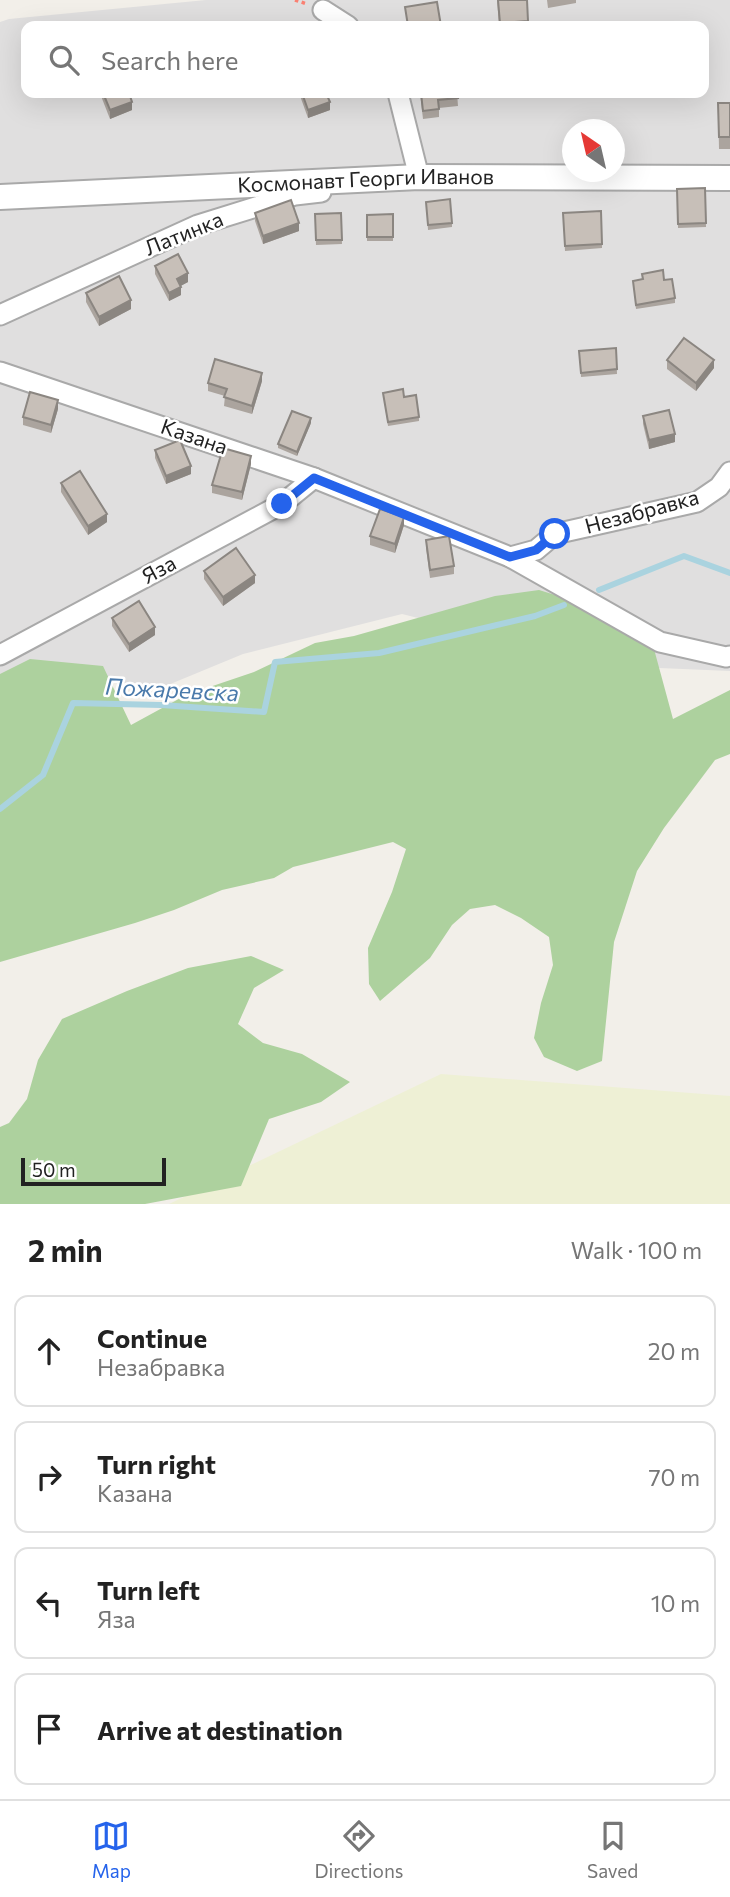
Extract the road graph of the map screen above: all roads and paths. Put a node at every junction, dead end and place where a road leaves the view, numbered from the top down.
1 (323, 10) dead end
2 (340, 21) edge
3 (399, 98) edge
4 (419, 177) junction
5 (730, 178) edge
6 (0, 197) edge
7 (0, 314) edge
8 (0, 372) edge
9 (730, 472) edge
10 (314, 478) junction
11 (510, 557) junction
12 (0, 655) edge
13 (730, 656) edge

1 - 2 street
3 - 4 street
4 - 5 street, Космонавт Георги Иванов
4 - 6 street, Космонавт Георги Иванов
4 - 7 street, Латинка
8 - 10 street, Казана
9 - 11 street, Незабравка
10 - 11 street, Казана
10 - 12 street, Яза
11 - 13 street, Казана

